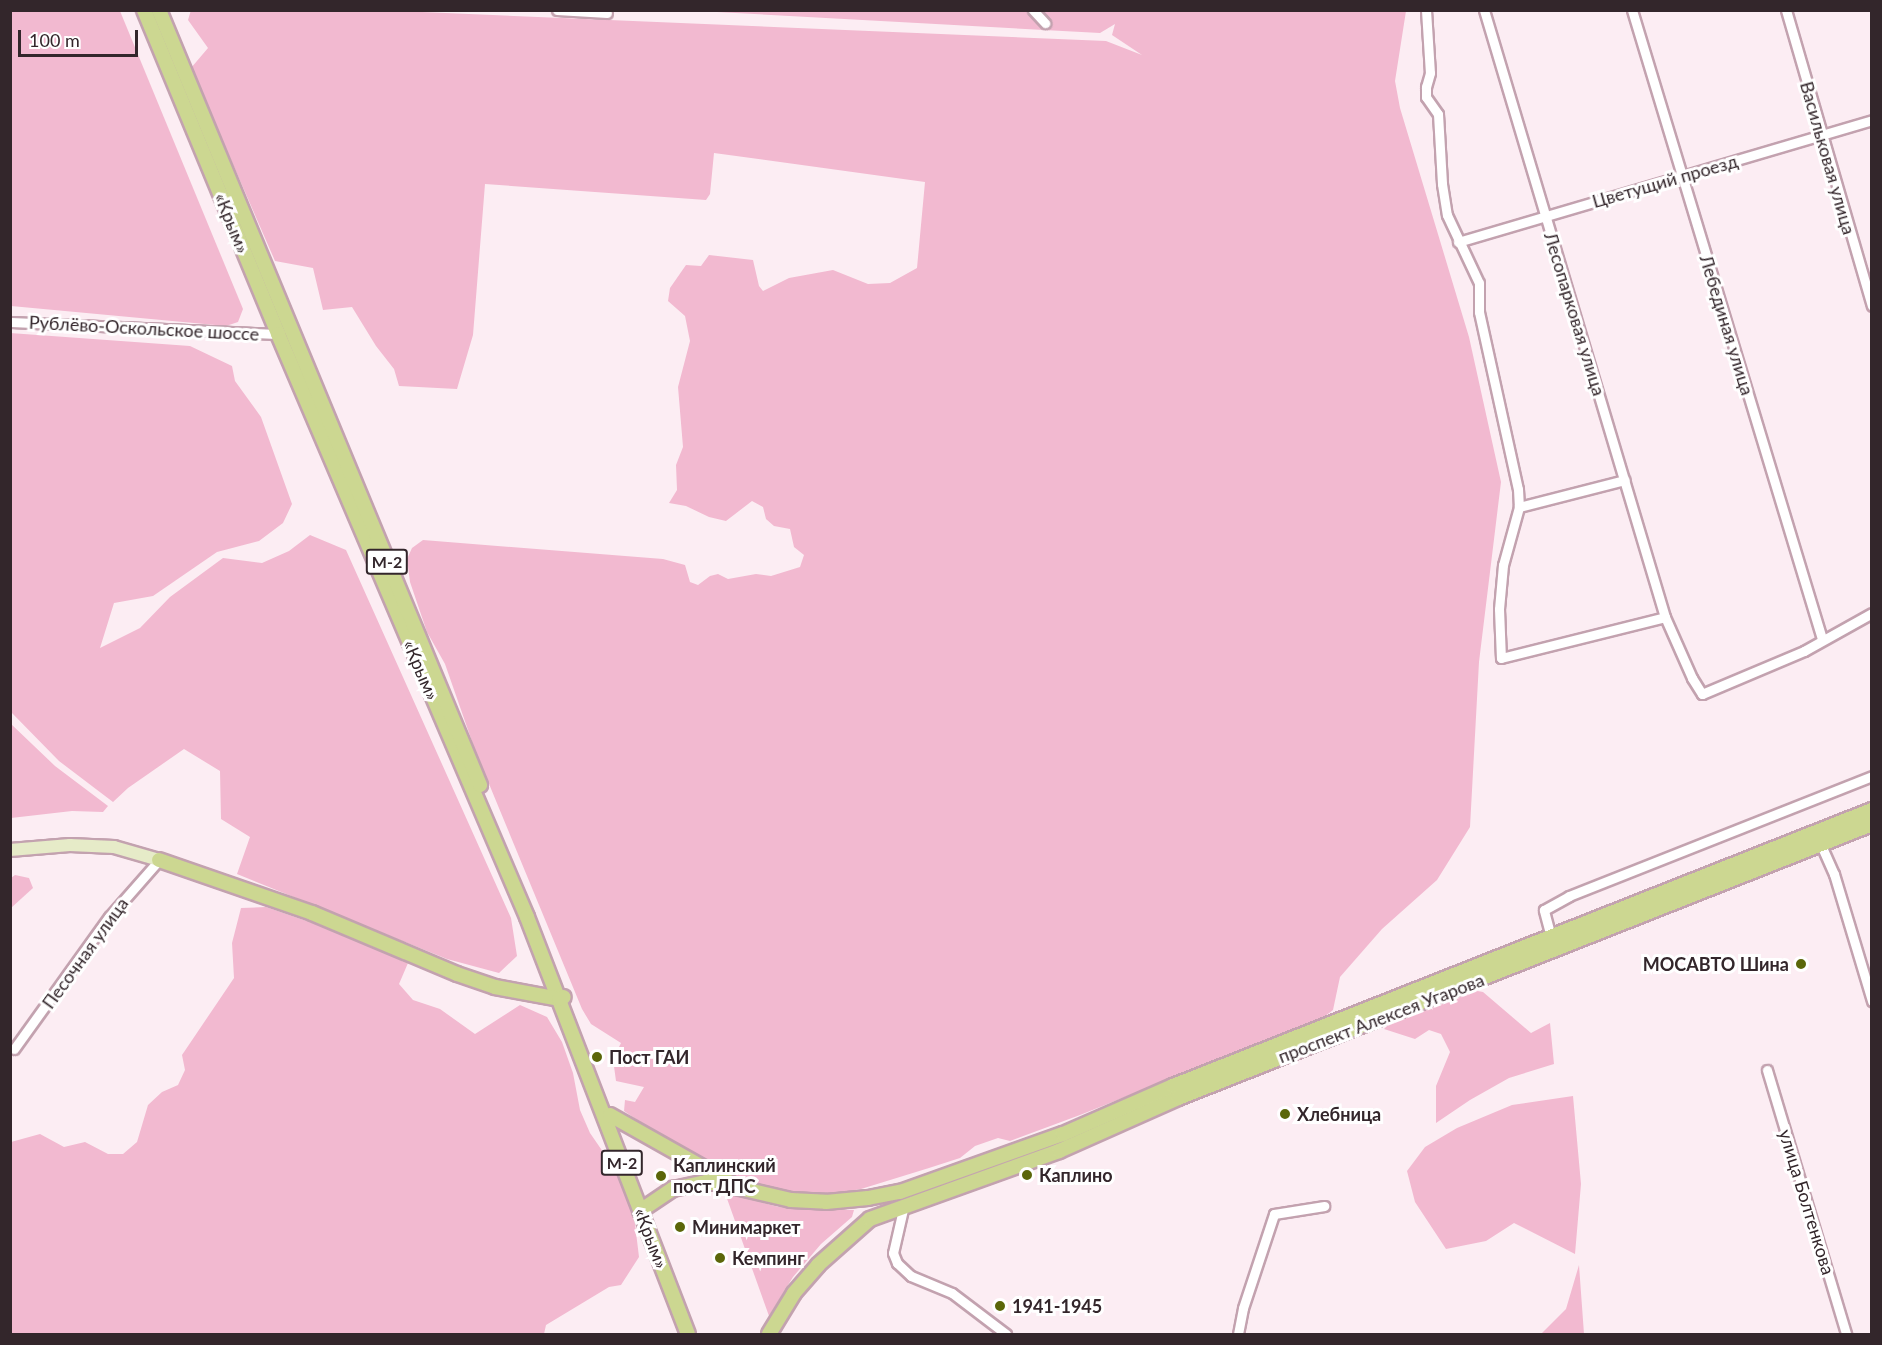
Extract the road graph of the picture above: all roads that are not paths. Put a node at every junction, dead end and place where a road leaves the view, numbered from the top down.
1 (144, 10) edge
2 (159, 10) edge
3 (557, 10) edge
4 (1033, 10) edge
5 (1426, 10) edge
6 (1484, 10) edge
7 (1632, 10) edge
8 (1786, 10) edge
9 (607, 13) dead end
10 (1045, 23) dead end
11 (1872, 120) edge
12 (1821, 135) junction
13 (1682, 176) junction
14 (1546, 215) junction
15 (1458, 242) junction
16 (1872, 306) edge
17 (10, 322) edge
18 (293, 331) junction
19 (278, 334) junction
20 (1625, 480) junction
21 (1519, 507) junction
22 (1872, 613) edge
23 (1665, 617) junction
24 (1822, 639) junction
25 (1872, 776) edge
26 (1872, 810) edge
27 (1872, 824) edge
28 (1819, 839) junction
29 (10, 850) edge
30 (159, 860) junction
31 (1551, 938) junction
32 (562, 998) junction
33 (1872, 1001) edge
34 (14, 1049) dead end
35 (1767, 1070) dead end
36 (1176, 1092) junction
37 (610, 1115) junction
38 (741, 1189) junction
39 (902, 1198) junction
40 (1324, 1206) dead end
41 (644, 1209) junction
42 (690, 1333) edge
43 (769, 1333) edge
44 (1006, 1335) edge
45 (1238, 1335) edge
46 (1846, 1335) edge

1 - 19 main road, «Крым» / М-2
2 - 18 main road, «Крым» / М-2
3 - 9 street
4 - 10 street
5 - 15 street
6 - 14 street, Лесопарковая улица
7 - 13 street, Лебединая улица
8 - 12 street, Васильковая улица
11 - 12 street, Цветущий проезд
12 - 13 street, Цветущий проезд
12 - 16 street, Васильковая улица
13 - 14 street, Цветущий проезд
13 - 24 street, Лебединая улица
14 - 15 street, Цветущий проезд
14 - 20 street, Лесопарковая улица
15 - 21 street
17 - 19 street, Рублёво-Оскольское шоссе
18 - 19 main road
18 - 32 main road, «Крым» / М-2
19 - 32 main road, «Крым» / М-2
20 - 21 street
20 - 23 street, Лесопарковая улица
21 - 23 street
22 - 24 street
23 - 24 street, Лесопарковая улица
25 - 31 street
26 - 28 main road, проспект Алексея Угарова
27 - 28 main road, проспект Алексея Угарова
28 - 31 main road, проспект Алексея Угарова
28 - 33 street
28 - 36 main road, проспект Алексея Угарова
29 - 30 main road
30 - 32 main road
30 - 34 street, Песочная улица
31 - 36 main road, проспект Алексея Угарова
32 - 37 main road, «Крым» / М-2
32 - 41 main road, «Крым» / М-2
35 - 46 street, улица Болтенкова
36 - 39 main road, проспект Алексея Угарова
37 - 38 main road
37 - 41 main road, «Крым» / М-2
38 - 39 main road, проспект Алексея Угарова
38 - 41 main road, проспект Алексея Угарова
39 - 43 main road
39 - 44 street
40 - 45 street
41 - 42 main road, «Крым» / М-2

